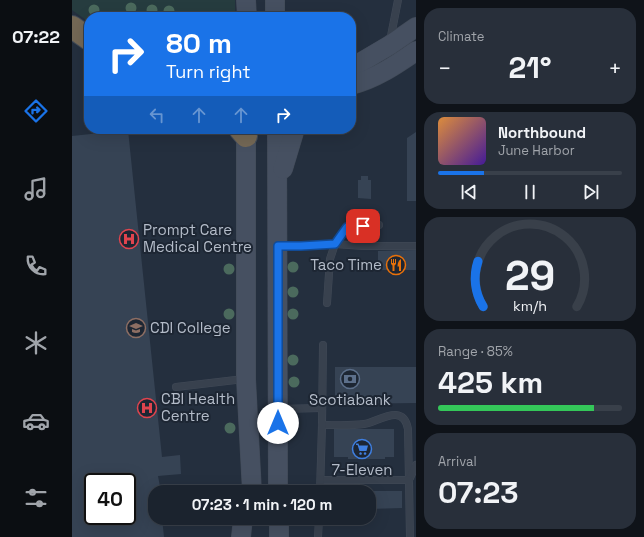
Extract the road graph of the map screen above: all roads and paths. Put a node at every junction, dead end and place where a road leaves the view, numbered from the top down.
1 (246, 0) edge
2 (275, 0) edge
3 (398, 0) edge
4 (247, 12) edge
5 (275, 12) edge
6 (72, 27) edge
7 (416, 27) edge
8 (84, 35) edge
9 (390, 45) junction
10 (416, 51) edge
11 (356, 62) edge
12 (356, 83) edge
13 (244, 134) edge
14 (277, 134) edge
15 (294, 134) edge
16 (276, 193) junction
17 (379, 225) dead end
18 (335, 244) junction
19 (278, 246) junction
20 (416, 246) edge
21 (327, 303) dead end
22 (323, 345) dead end
23 (246, 379) junction
24 (176, 387) dead end
25 (322, 408) junction
26 (278, 409) junction
27 (248, 417) junction
28 (322, 425) junction
29 (416, 464) edge
30 (321, 480) junction
31 (409, 480) junction
32 (244, 485) edge
33 (252, 485) edge
34 (278, 485) edge
35 (321, 485) edge
36 (242, 525) edge
37 (253, 525) edge
38 (279, 525) edge
39 (319, 525) edge
40 (241, 537) edge
41 (253, 537) edge
42 (279, 537) edge
43 (318, 537) edge
44 (410, 537) edge

1 - 4 street
2 - 5 street
3 - 9 lane
6 - 8 highway
7 - 9 street
9 - 11 street
10 - 12 street
13 - 23 street
14 - 16 street
15 - 16 street
16 - 19 street
17 - 18 lane
18 - 19 lane
18 - 20 lane
18 - 21 lane
19 - 26 street
22 - 25 lane
23 - 24 lane
23 - 27 street
25 - 26 lane
25 - 28 lane
26 - 34 street
27 - 32 street
27 - 33 street
28 - 30 lane
28 - 31 lane
29 - 31 lane
30 - 31 lane
30 - 35 lane
31 - 44 lane
36 - 40 street
37 - 41 street
38 - 42 street
39 - 43 lane

